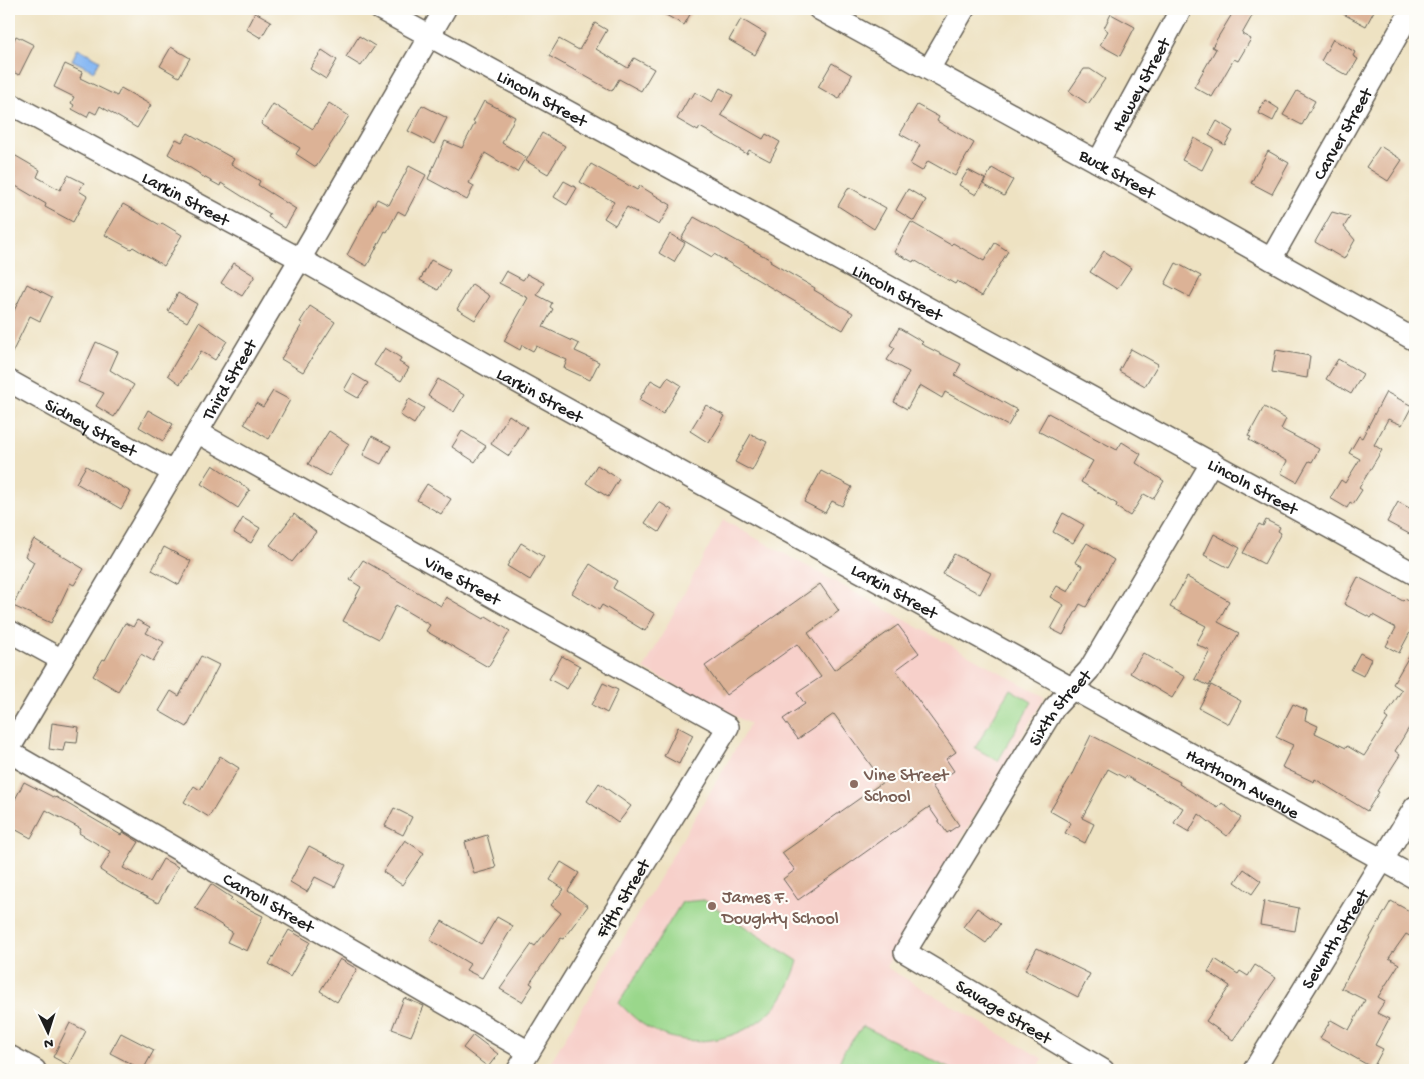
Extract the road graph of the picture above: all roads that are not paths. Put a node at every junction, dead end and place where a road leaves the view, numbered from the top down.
1 (380, 9) edge
2 (445, 9) edge
3 (819, 9) edge
4 (964, 9) edge
5 (1181, 9) edge
6 (1412, 9) edge
7 (429, 35) junction
8 (929, 69) junction
9 (9, 103) edge
10 (1098, 162) junction
11 (300, 259) junction
12 (1271, 259) junction
13 (1415, 340) edge
14 (9, 381) edge
15 (197, 432) junction
16 (1212, 462) junction
17 (173, 472) junction
18 (1415, 574) edge
19 (9, 632) edge
20 (62, 660) junction
21 (1072, 688) junction
22 (728, 727) joint
23 (9, 750) edge
24 (1415, 807) edge
25 (1383, 860) junction
26 (1415, 878) edge
27 (905, 952) joint
28 (529, 1052) junction
29 (9, 1056) edge
30 (35, 1070) edge
31 (518, 1070) edge
32 (1103, 1070) edge
33 (1254, 1070) edge

1 - 7 street, Lincoln Street
2 - 7 street, Third Street
3 - 8 street, Buck Street
4 - 8 street
5 - 10 street, Hewey Street
6 - 12 street, Carver Street
7 - 11 street, Third Street
7 - 16 street, Lincoln Street
8 - 10 street, Buck Street
9 - 11 street, Larkin Street
10 - 12 street, Buck Street
11 - 15 street, Third Street
11 - 21 street, Larkin Street
12 - 13 street, Buck Street
14 - 17 street, Sidney Street
15 - 17 street, Third Street
15 - 22 street, Vine Street
16 - 18 street, Lincoln Street
16 - 21 street, Sixth Street
17 - 20 street, Third Street
19 - 20 street
20 - 23 street, Third Street
21 - 25 street, Harthorn Avenue
21 - 27 street, Sixth Street
22 - 28 street, Fifth Street
23 - 28 street, Carroll Street
24 - 25 street, Seventh Street
25 - 26 street, Harthorn Avenue
25 - 33 street, Seventh Street
27 - 32 street, Savage Street
28 - 31 street, Fifth Street
29 - 30 street

